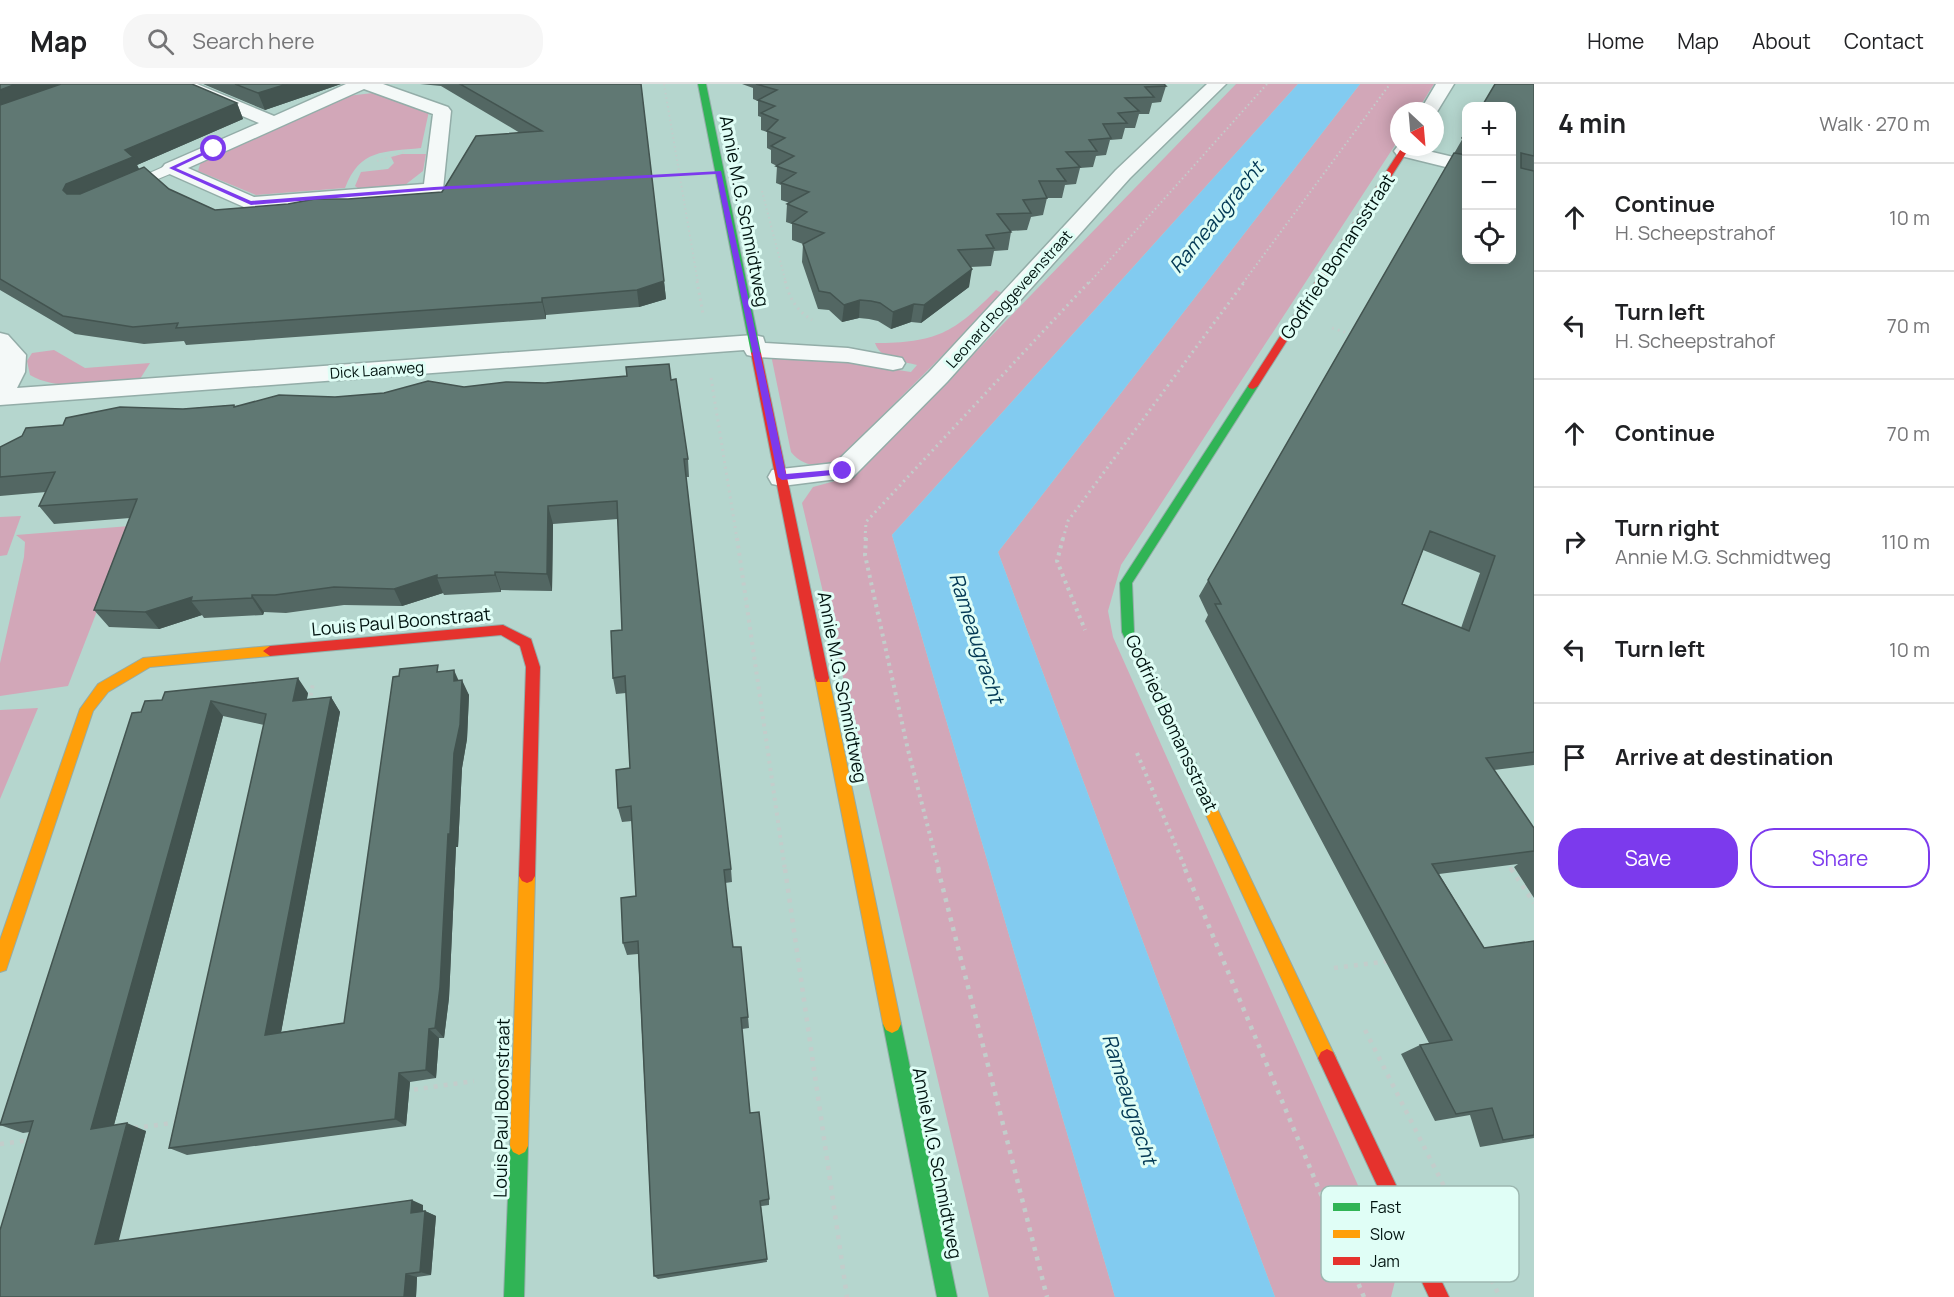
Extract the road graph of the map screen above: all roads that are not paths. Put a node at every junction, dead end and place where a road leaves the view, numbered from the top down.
1 (182, 84) edge
2 (361, 84) edge
3 (366, 84) edge
4 (702, 84) edge
5 (1217, 84) edge
6 (1445, 84) edge
7 (1434, 102) edge
8 (273, 122) junction
9 (1400, 156) edge
10 (1431, 156) edge
11 (1462, 165) edge
12 (172, 168) junction
13 (103, 198) edge
14 (0, 340) edge
15 (755, 346) junction
16 (893, 363) dead end
17 (0, 396) edge
18 (782, 477) junction
19 (0, 964) edge
20 (1387, 1186) edge
21 (1432, 1282) edge
22 (514, 1297) edge
23 (947, 1297) edge
24 (1439, 1297) edge

1 - 8 street
2 - 8 street
3 - 12 street
4 - 15 street, Annie M.G. Schmidtweg
5 - 18 street, Leonard Roggeveenstraat
6 - 7 street
8 - 12 street
9 - 20 street, Godfried Bomansstraat
10 - 11 street
12 - 13 lane
14 - 17 street
15 - 16 street
15 - 17 street, Dick Laanweg
15 - 18 street, Annie M.G. Schmidtweg
18 - 23 street, Annie M.G. Schmidtweg
19 - 22 street, Louis Paul Boonstraat
21 - 24 street, Godfried Bomansstraat

